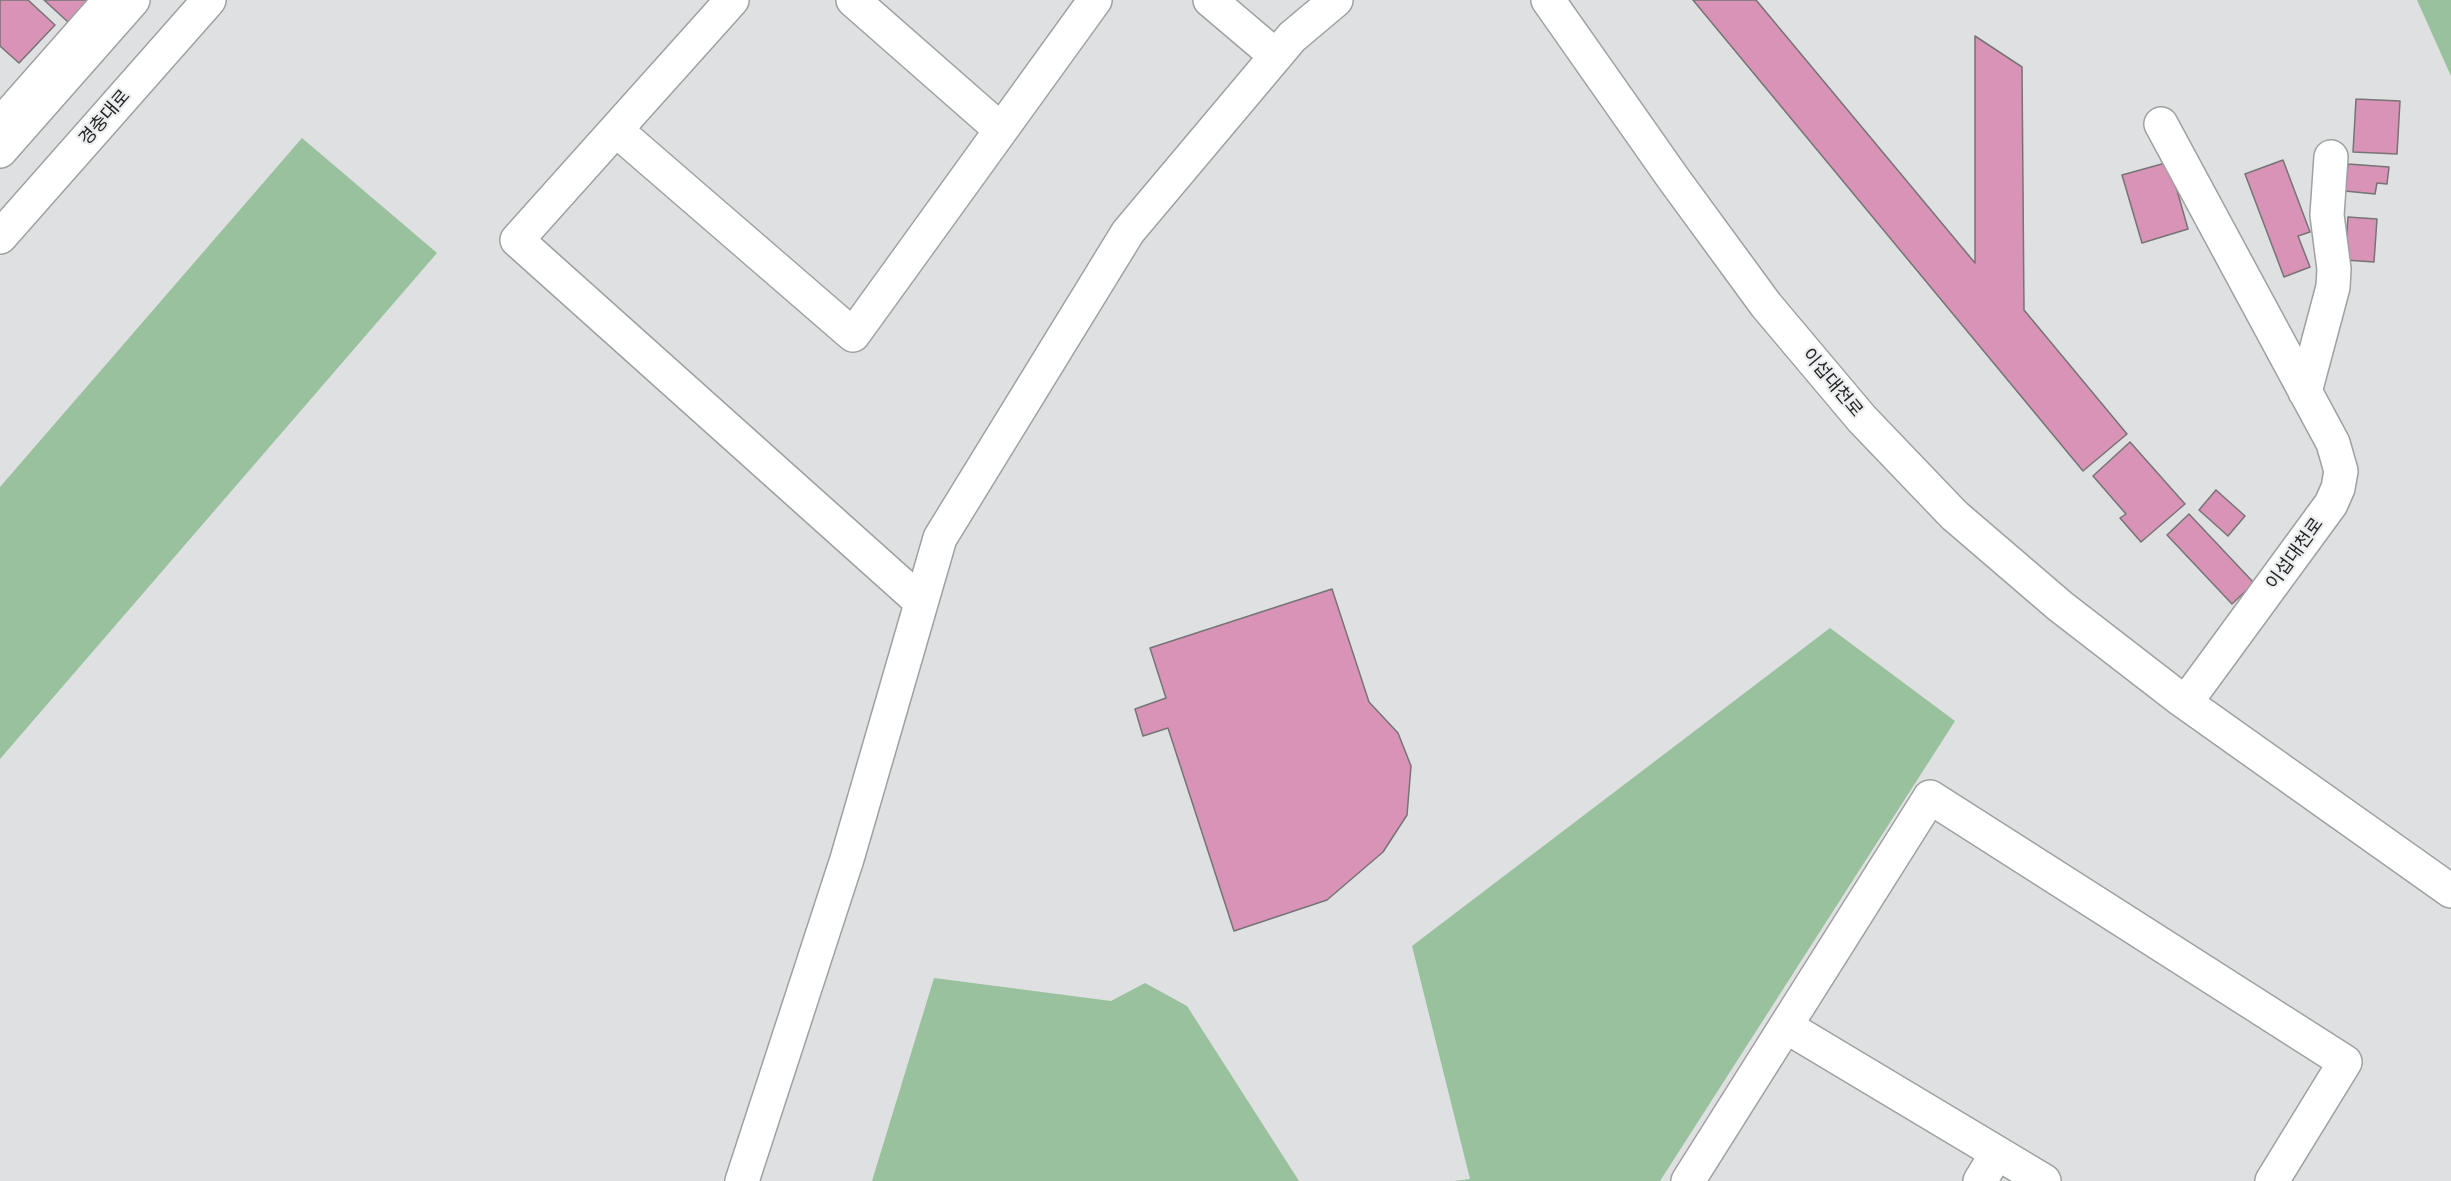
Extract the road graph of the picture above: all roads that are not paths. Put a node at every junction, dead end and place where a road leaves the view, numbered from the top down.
1 (110, 0) edge
2 (134, 0) edge
3 (209, 0) edge
4 (732, 0) edge
5 (853, 0) edge
6 (1095, 0) edge
7 (1210, 0) edge
8 (1335, 0) edge
9 (1548, 0) edge
10 (1276, 56) junction
11 (2161, 124) dead end
12 (0, 125) edge
13 (616, 130) junction
14 (1001, 130) junction
15 (0, 151) edge
16 (2331, 157) dead end
17 (0, 237) edge
18 (2305, 392) junction
19 (921, 602) junction
20 (2186, 702) junction
21 (2451, 891) edge
22 (1787, 1027) junction
23 (1997, 1153) junction
24 (742, 1181) edge
25 (1688, 1181) edge
26 (1980, 1181) edge
27 (2044, 1181) edge
28 (2272, 1181) edge

1 - 12 street
2 - 15 street
3 - 17 street, 경충대로
4 - 13 street
5 - 14 street
6 - 14 street
7 - 10 street
8 - 10 street
9 - 20 street, 이섭대천로
10 - 19 street
11 - 18 street, 이섭대천로
13 - 14 street
13 - 19 street
16 - 18 street
18 - 20 street, 이섭대천로
19 - 24 street
20 - 21 street, 이섭대천로
22 - 23 street
22 - 25 street
22 - 28 street
23 - 26 street
23 - 27 street

